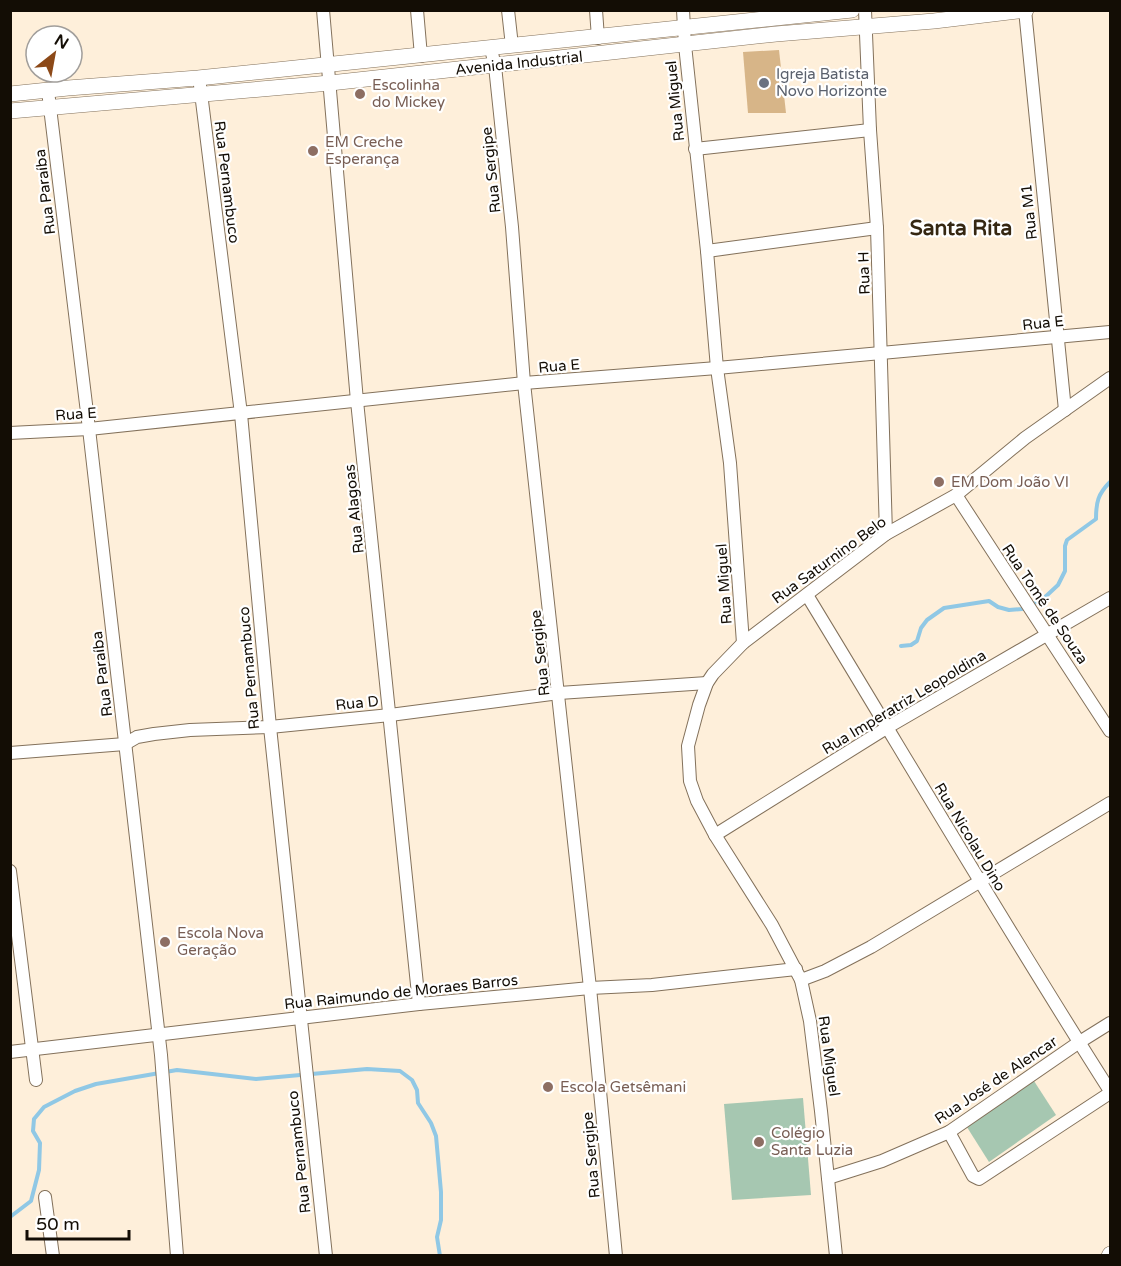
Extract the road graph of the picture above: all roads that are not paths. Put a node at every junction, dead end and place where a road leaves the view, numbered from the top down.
1 (323, 10) edge
2 (417, 10) edge
3 (508, 10) edge
4 (596, 10) edge
5 (683, 10) edge
6 (852, 10) edge
7 (865, 10) edge
8 (1025, 11) edge
9 (866, 26) junction
10 (684, 28) junction
11 (598, 38) junction
12 (684, 45) junction
13 (512, 46) junction
14 (491, 48) junction
15 (421, 56) junction
16 (328, 64) junction
17 (495, 66) junction
18 (198, 78) junction
19 (330, 83) junction
20 (48, 91) junction
21 (10, 94) edge
22 (202, 95) junction
23 (50, 108) junction
24 (10, 111) edge
25 (870, 130) junction
26 (695, 149) junction
27 (877, 228) junction
28 (707, 251) junction
29 (1110, 332) edge
30 (1057, 337) junction
31 (881, 353) junction
32 (717, 368) junction
33 (1110, 378) edge
34 (524, 383) junction
35 (357, 401) junction
36 (1065, 410) junction
37 (241, 414) junction
38 (89, 429) junction
39 (10, 433) edge
40 (956, 495) junction
41 (886, 534) junction
42 (807, 595) junction
43 (1110, 598) edge
44 (1048, 635) junction
45 (743, 643) junction
46 (707, 683) junction
47 (559, 693) junction
48 (390, 715) junction
49 (270, 727) junction
50 (888, 727) junction
51 (1110, 730) edge
52 (125, 744) junction
53 (10, 753) edge
54 (1110, 803) edge
55 (715, 835) junction
56 (10, 871) edge
57 (979, 882) junction
58 (798, 975) junction
59 (590, 988) junction
60 (419, 1004) junction
61 (301, 1018) junction
62 (1110, 1023) edge
63 (158, 1034) junction
64 (1078, 1043) junction
65 (33, 1049) junction
66 (10, 1052) edge
67 (36, 1080) dead end
68 (1110, 1092) edge
69 (949, 1132) junction
70 (828, 1178) junction
71 (45, 1197) dead end
72 (53, 1256) edge
73 (177, 1256) edge
74 (326, 1256) edge
75 (615, 1256) edge
76 (836, 1256) edge

1 - 16 street, Rua Alagoas
2 - 15 street
3 - 13 street
4 - 11 street
5 - 10 street, Rua Miguel
6 - 10 street, Avenida Industrial
7 - 9 street, Rua H
8 - 9 street, Avenida Industrial
8 - 30 street, Rua M1
9 - 12 street, Avenida Industrial
9 - 25 street, Rua H
10 - 11 street, Avenida Industrial
10 - 12 street, Rua Miguel
11 - 13 street, Avenida Industrial
12 - 17 street, Avenida Industrial
12 - 26 street, Rua Miguel
13 - 14 street, Avenida Industrial
14 - 15 street, Avenida Industrial
14 - 17 street, Rua Sergipe
15 - 16 street, Avenida Industrial
16 - 18 street, Avenida Industrial
16 - 19 street, Rua Alagoas
17 - 19 street, Avenida Industrial
17 - 34 street, Rua Sergipe
18 - 20 street, Avenida Industrial
18 - 22 street, Rua Pernambuco
19 - 22 street, Avenida Industrial
19 - 35 street, Rua Alagoas
20 - 21 street, Avenida Industrial
20 - 23 street, Rua Paraíba
22 - 23 street, Avenida Industrial
22 - 37 street, Rua Pernambuco
23 - 24 street, Avenida Industrial
23 - 38 street, Rua Paraíba
25 - 26 street
25 - 27 street, Rua H
26 - 28 street, Rua Miguel
27 - 28 street
27 - 31 street, Rua H
28 - 32 street, Rua Miguel
29 - 30 street, Rua E
30 - 31 street, Rua E
30 - 36 street, Rua M1
31 - 32 street, Rua E
31 - 41 street, Rua H
32 - 34 street, Rua E
32 - 45 street, Rua Miguel
33 - 36 street, Rua Saturnino Belo
34 - 35 street, Rua E
34 - 47 street, Rua Sergipe
35 - 37 street, Rua E
35 - 48 street, Rua Alagoas
36 - 40 street, Rua Saturnino Belo
37 - 38 street, Rua E
37 - 49 street, Rua Pernambuco
38 - 39 street, Rua E
38 - 52 street, Rua Paraíba
40 - 41 street, Rua Saturnino Belo
40 - 44 street, Rua Tomé de Souza
41 - 42 street, Rua Saturnino Belo
42 - 45 street, Rua Saturnino Belo
42 - 50 street, Rua Nicolau Dino
43 - 44 street, Rua Imperatriz Leopoldina
44 - 50 street, Rua Imperatriz Leopoldina
44 - 51 street, Rua Tomé de Souza
45 - 46 street, Rua Miguel
46 - 47 street, Rua D
46 - 55 street, Rua Miguel
47 - 48 street, Rua D
47 - 59 street, Rua Sergipe
48 - 49 street, Rua D
48 - 60 street, Rua Alagoas
49 - 52 street, Rua D
49 - 61 street, Rua Pernambuco
50 - 55 street, Rua Imperatriz Leopoldina
50 - 57 street, Rua Nicolau Dino
52 - 53 street, Rua D
52 - 63 street, Rua Paraíba
54 - 57 street, Rua Raimundo de Moraes Barros
55 - 58 street, Rua Miguel
56 - 65 street
57 - 58 street, Rua Raimundo de Moraes Barros
57 - 64 street, Rua Nicolau Dino
58 - 59 street, Rua Raimundo de Moraes Barros
58 - 70 street, Rua Miguel
59 - 60 street, Rua Raimundo de Moraes Barros
59 - 75 street, Rua Sergipe
60 - 61 street, Rua Raimundo de Moraes Barros
61 - 63 street, Rua Raimundo de Moraes Barros
61 - 74 street, Rua Pernambuco
62 - 64 street, Rua José de Alencar
63 - 65 street, Rua Raimundo de Moraes Barros
63 - 73 street, Rua Paraíba
64 - 68 street, Rua Nicolau Dino
64 - 69 street, Rua José de Alencar
65 - 66 street, Rua Raimundo de Moraes Barros
65 - 67 street
68 - 69 street
69 - 70 street, Rua José de Alencar
70 - 76 street, Rua Miguel
71 - 72 street

